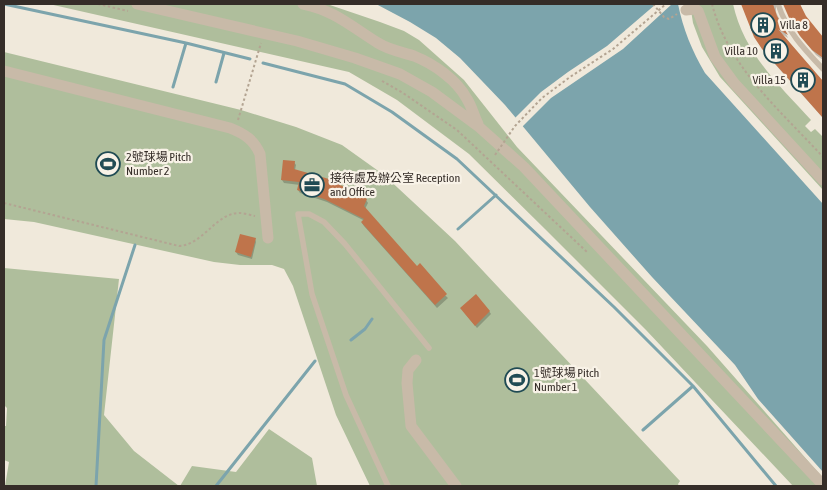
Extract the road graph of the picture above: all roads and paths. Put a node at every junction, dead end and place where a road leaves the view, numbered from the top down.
1 (98, 4) edge
2 (304, 4) edge
3 (653, 4) edge
4 (666, 4) edge
5 (712, 4) edge
6 (778, 4) edge
7 (137, 8) edge
8 (686, 10) joint
9 (258, 53) dead end
10 (823, 69) edge
11 (4, 71) edge
12 (382, 80) dead end
13 (241, 110) dead end
14 (478, 126) junction
15 (495, 155) dead end
16 (823, 157) edge
17 (823, 180) edge
18 (4, 203) edge
19 (266, 219) junction
20 (268, 238) dead end
21 (592, 256) dead end
22 (429, 348) dead end
23 (416, 360) dead end
24 (823, 485) edge
25 (388, 486) edge
26 (456, 486) edge

1 - 7 path
2 - 14 street
3 - 8 path
4 - 15 path, bridge
5 - 16 path
6 - 10 lane
7 - 14 street
8 - 17 street
9 - 13 path
11 - 19 street
12 - 21 path
14 - 24 street
18 - 19 path
19 - 20 street
22 - 25 lane
23 - 26 street

